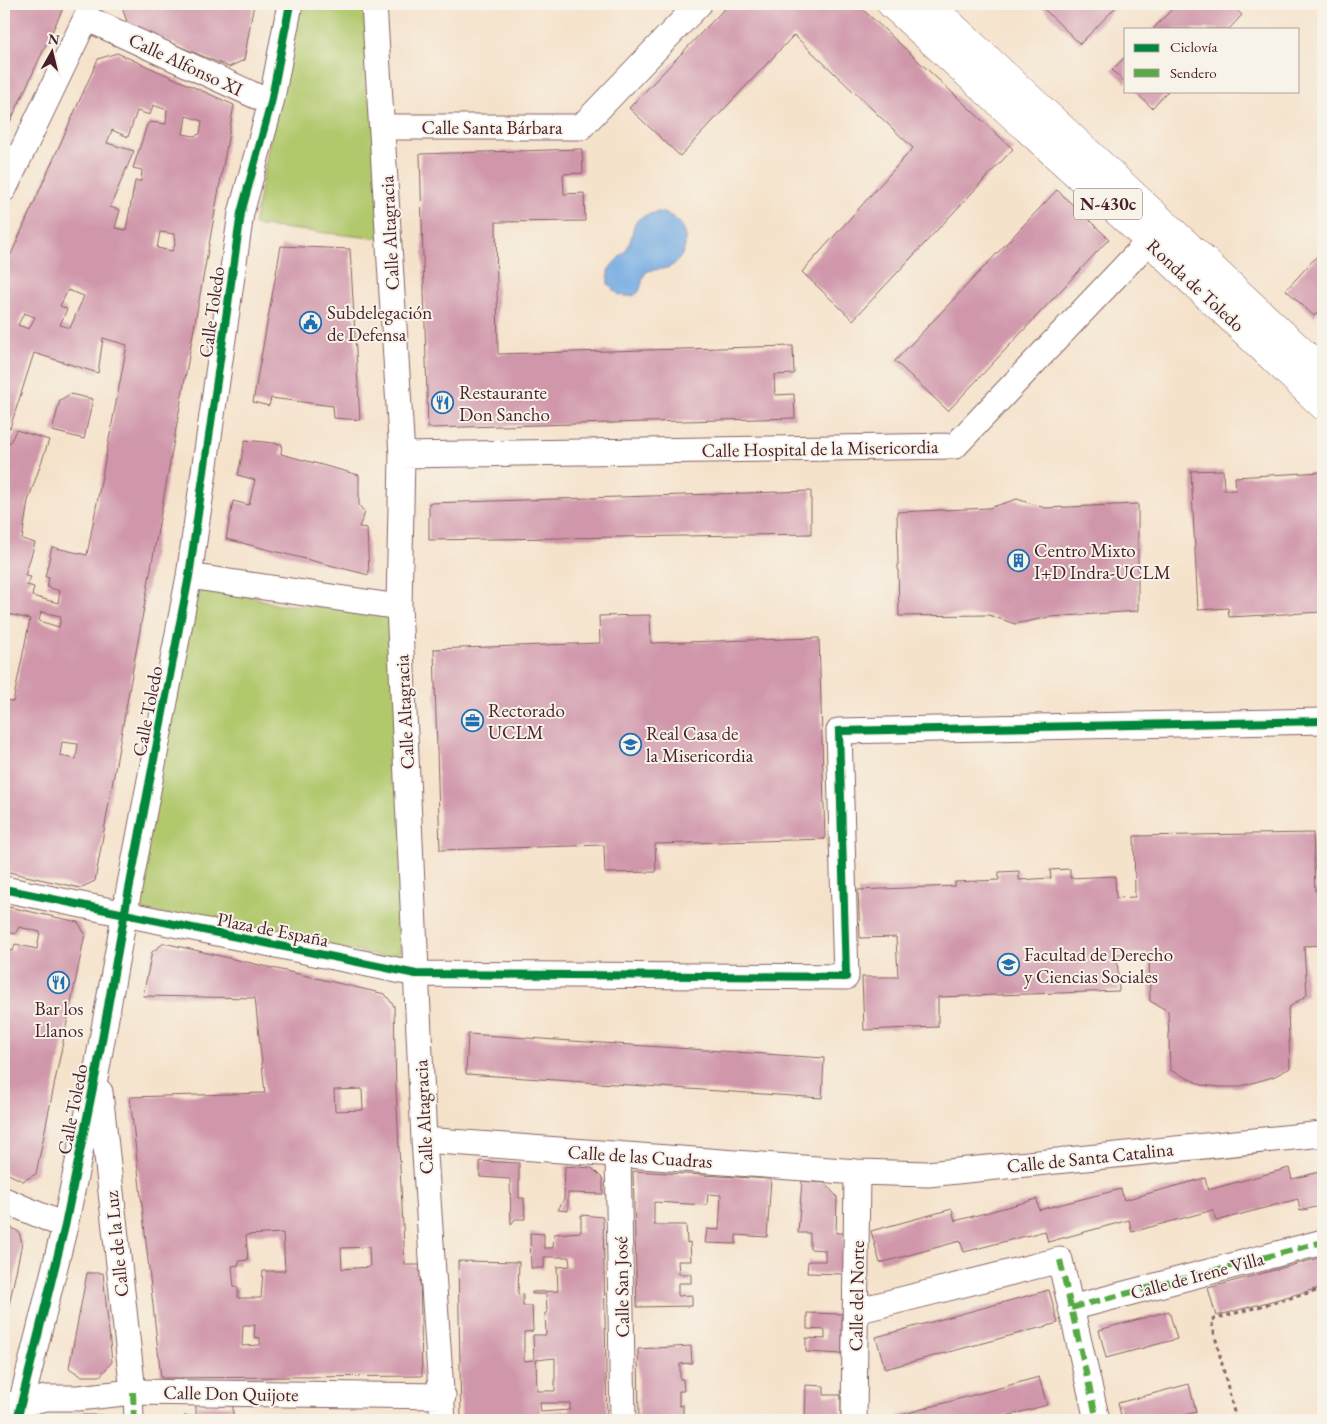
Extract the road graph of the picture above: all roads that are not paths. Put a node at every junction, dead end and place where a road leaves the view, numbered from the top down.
1 (290, 4) edge
2 (374, 4) edge
3 (699, 4) edge
4 (891, 4) edge
5 (929, 4) edge
6 (93, 15) edge
7 (271, 103) junction
8 (382, 127) junction
9 (4, 189) edge
10 (1149, 241) junction
11 (1323, 371) edge
12 (1323, 406) edge
13 (402, 455) junction
14 (189, 576) junction
15 (399, 607) junction
16 (1323, 721) edge
17 (4, 889) edge
18 (124, 915) junction
19 (416, 974) junction
20 (97, 1068) junction
21 (1323, 1134) edge
22 (424, 1140) junction
23 (618, 1154) junction
24 (857, 1172) junction
25 (4, 1200) edge
26 (65, 1226) junction
27 (1323, 1242) edge
28 (1071, 1308) junction
29 (856, 1311) junction
30 (133, 1392) junction
31 (443, 1396) junction
32 (13, 1410) edge
33 (134, 1420) edge
34 (443, 1420) edge
35 (623, 1420) edge
36 (854, 1420) edge
37 (1097, 1420) edge

1 - 7 street, Calle Toledo
2 - 8 street, Calle Altagracia
3 - 8 street, Calle Santa Bárbara
4 - 10 highway, Ronda de Toledo / N-430c
5 - 11 highway, Ronda de Toledo / N-430c
6 - 7 street, Calle Alfonso XI
6 - 9 street
7 - 14 street, Calle Toledo
8 - 13 street, Calle Altagracia
10 - 12 highway, Ronda de Toledo / N-430c
10 - 13 street, Calle Hospital de la Misericordia
13 - 15 street, Calle Altagracia
14 - 15 street
14 - 18 street, Calle Toledo
15 - 19 street, Calle Altagracia
16 - 19 street, Plaza de España
17 - 18 street, Plaza de España
18 - 19 street, Plaza de España
18 - 20 street, Calle Toledo
19 - 22 street, Calle Altagracia
20 - 26 street, Calle Toledo
20 - 30 street, Calle de la Luz
21 - 24 street, Calle de Santa Catalina
22 - 23 street, Calle de las Cuadras
22 - 31 street, Calle Altagracia
23 - 24 street, Calle de las Cuadras
23 - 35 street, Calle San José
24 - 29 street, Calle del Norte
25 - 26 street
26 - 32 street, Calle Toledo
27 - 28 street, Calle de Irene Villa
28 - 29 street
28 - 37 street
29 - 36 street, Calle del Norte
30 - 31 street, Calle Don Quijote
30 - 32 street, Calle Don Quijote
30 - 33 street, Calle de la Luz
31 - 34 street, Calle Altagracia

